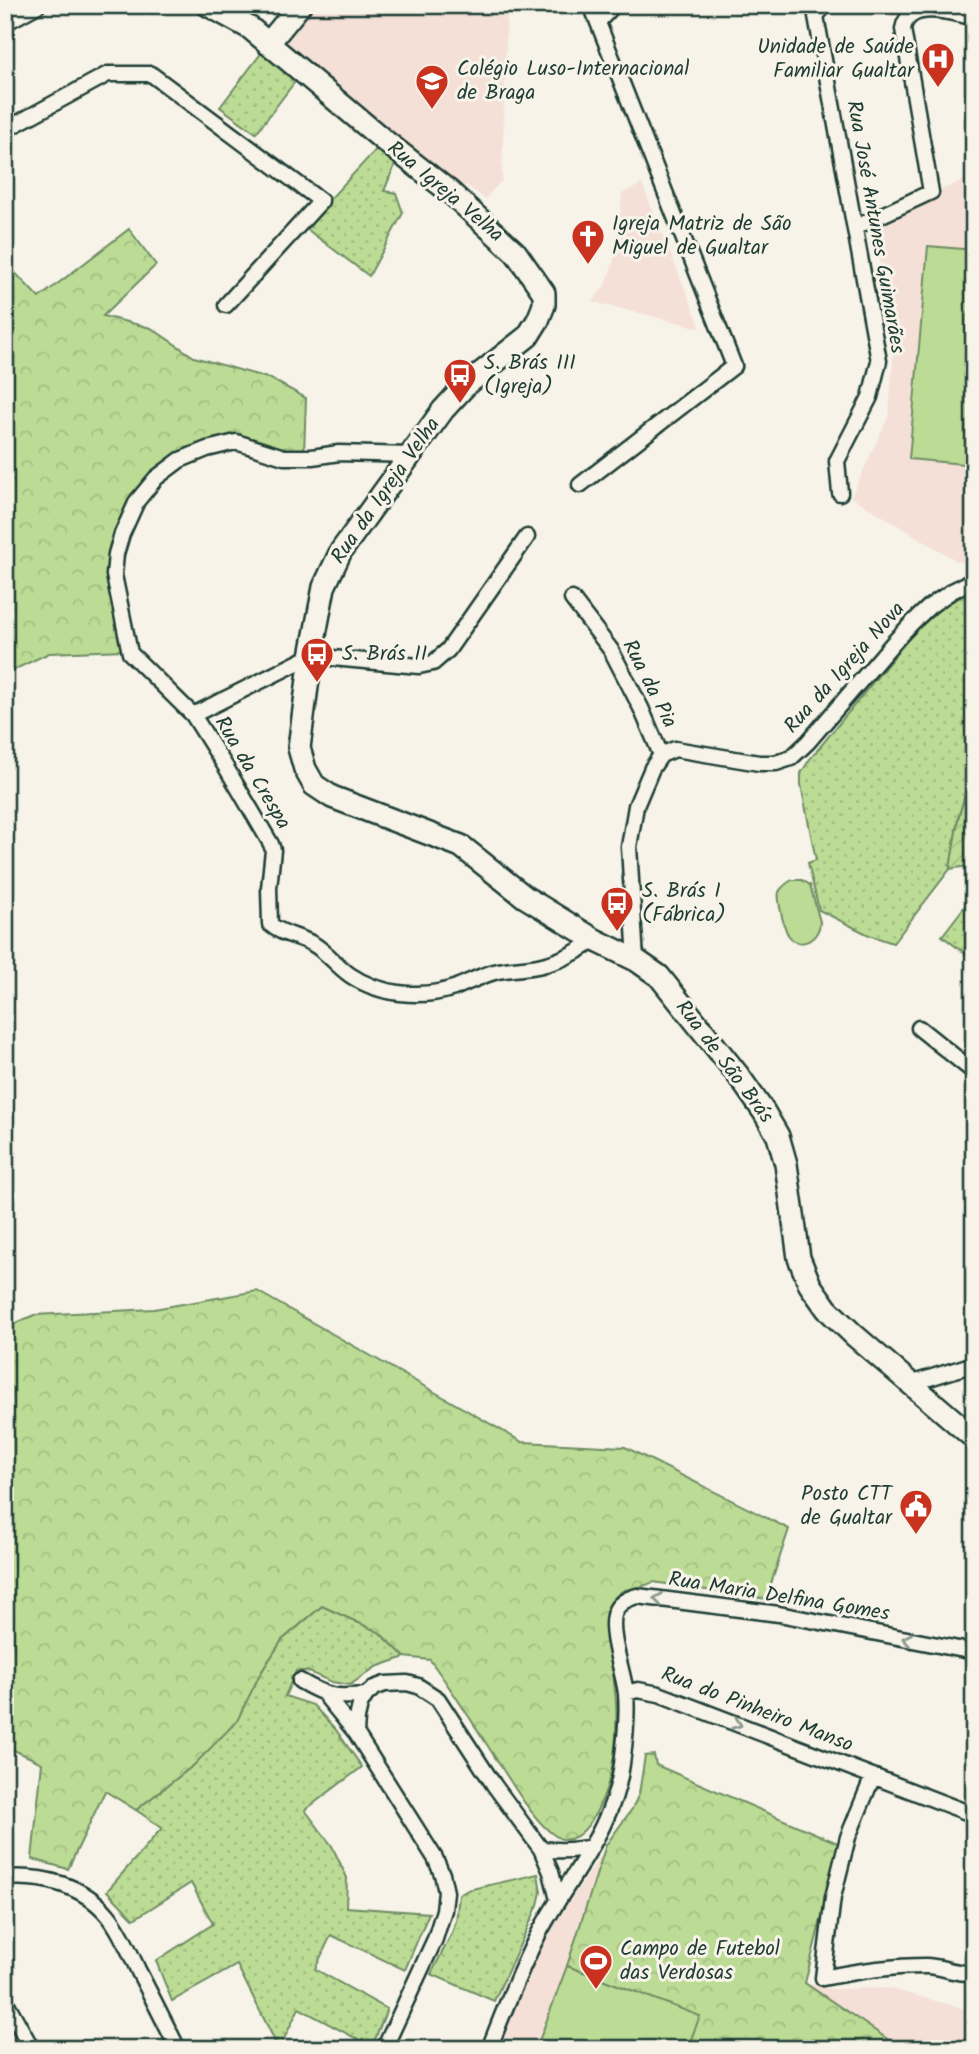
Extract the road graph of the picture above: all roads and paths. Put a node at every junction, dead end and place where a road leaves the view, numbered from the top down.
1 (38, 5) edge
2 (208, 5) edge
3 (300, 5) edge
4 (591, 5) edge
5 (614, 5) edge
6 (825, 5) edge
7 (974, 18) edge
8 (598, 22) junction
9 (5, 23) edge
10 (268, 44) junction
11 (5, 130) edge
12 (856, 228) junction
13 (226, 305) dead end
14 (443, 410) joint
15 (410, 455) junction
16 (580, 485) dead end
17 (840, 493) dead end
18 (527, 537) dead end
19 (974, 580) edge
20 (572, 599) dead end
21 (311, 656) junction
22 (192, 715) junction
23 (661, 755) junction
24 (595, 940) junction
25 (636, 960) junction
26 (919, 1028) dead end
27 (974, 1072) edge
28 (974, 1364) edge
29 (910, 1384) junction
30 (974, 1438) edge
31 (974, 1652) edge
32 (300, 1681) dead end
33 (626, 1693) junction
34 (325, 1695) junction
35 (366, 1695) junction
36 (356, 1733) junction
37 (873, 1776) junction
38 (974, 1815) edge
39 (591, 1847) junction
40 (541, 1849) junction
41 (5, 1878) edge
42 (558, 1900) junction
43 (974, 1972) edge
44 (5, 2000) edge
45 (32, 2049) edge
46 (178, 2049) edge
47 (384, 2049) edge
48 (489, 2049) edge

1 - 9 street
2 - 10 street, Rua Igreja Velha
3 - 10 street
4 - 8 street
5 - 8 street
6 - 12 street, Rua José Antunes Guimarães
7 - 12 street
8 - 16 street
10 - 14 street, Rua Igreja Velha
11 - 13 street
12 - 17 street, Rua José Antunes Guimarães
14 - 15 street, Rua da Igreja Velha
15 - 21 street, Rua da Igreja Velha
15 - 22 street
18 - 21 street
19 - 23 street, Rua da Igreja Nova
20 - 23 street, Rua da Pia
21 - 22 street, Rua da Crespa
21 - 24 street, Rua da Igreja Velha
22 - 24 street, Rua da Crespa
23 - 25 street, Rua da Pia
24 - 25 street, Rua da Igreja Velha
25 - 29 street, Rua de São Brás
26 - 27 street
28 - 29 street
29 - 30 street, Rua de São Brás
31 -> 33 street, Rua Maria Delfina Gomes
32 - 34 street
33 -> 37 street, Rua do Pinheiro Manso
33 - 39 street, Rua Maria Delfina Gomes
34 - 35 street
34 - 36 street
35 - 36 street
35 - 40 street
36 - 47 street
37 - 38 street, Rua do Pinheiro Manso
37 - 43 street, Rua do Pinheiro Manso
39 - 40 street
39 - 42 street, Rua Maria Delfina Gomes
40 - 42 street
41 - 46 street
42 - 48 street, Rua Maria Delfina Gomes
44 - 45 street

